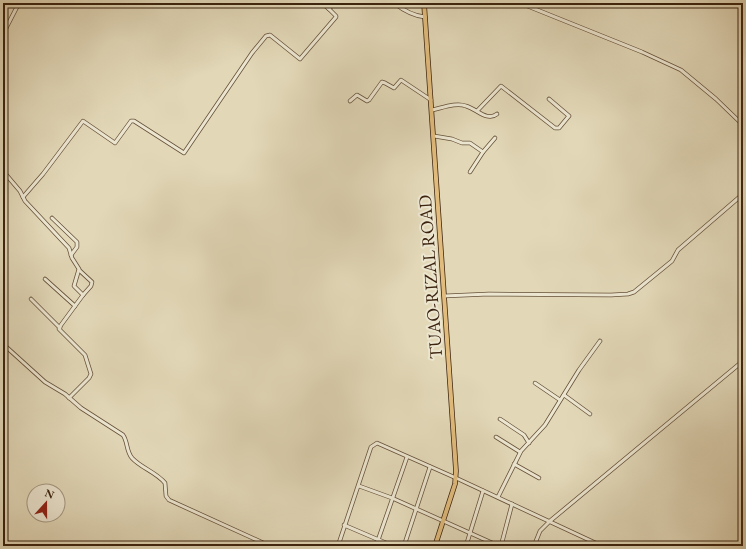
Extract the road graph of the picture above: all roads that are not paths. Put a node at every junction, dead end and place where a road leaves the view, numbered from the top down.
1 (19, 3) edge
2 (322, 3) edge
3 (334, 3) edge
4 (394, 3) edge
5 (424, 3) edge
6 (520, 3) edge
7 (328, 9) junction
8 (425, 17) junction
9 (3, 34) edge
10 (549, 99) dead end
11 (431, 100) junction
12 (350, 101) dead end
13 (432, 110) junction
14 (477, 111) junction
15 (497, 114) dead end
16 (743, 125) edge
17 (434, 136) junction
18 (495, 138) dead end
19 (483, 152) junction
20 (3, 171) edge
21 (470, 172) dead end
22 (743, 194) edge
23 (23, 197) junction
24 (52, 218) dead end
25 (71, 254) junction
26 (79, 270) junction
27 (45, 279) dead end
28 (83, 295) junction
29 (444, 296) junction
30 (31, 299) dead end
31 (75, 306) junction
32 (60, 328) junction
33 (600, 341) dead end
34 (3, 344) edge
35 (743, 361) edge
36 (535, 383) dead end
37 (564, 395) junction
38 (69, 398) junction
39 (560, 400) junction
40 (590, 414) dead end
41 (500, 418) dead end
42 (496, 436) dead end
43 (528, 442) junction
44 (520, 452) junction
45 (407, 457) junction
46 (514, 464) junction
47 (430, 467) junction
48 (456, 478) junction
49 (539, 478) dead end
50 (358, 486) junction
51 (483, 491) junction
52 (392, 498) junction
53 (498, 498) junction
54 (512, 504) junction
55 (416, 509) junction
56 (443, 521) junction
57 (550, 521) junction
58 (344, 525) junction
59 (470, 533) junction
60 (378, 540) junction
61 (270, 546) edge
62 (338, 546) edge
63 (376, 546) edge
64 (393, 546) edge
65 (404, 546) edge
66 (435, 546) edge
67 (466, 546) edge
68 (500, 546) edge
69 (534, 546) edge
70 (602, 546) edge

1 - 9 street
2 - 7 street
3 - 7 street
4 - 8 street
5 - 8 main road, TUAO-RIZAL ROAD
6 - 16 street
7 - 23 street
8 - 11 main road, TUAO-RIZAL ROAD
10 - 14 street
11 - 12 street
11 - 13 main road, TUAO-RIZAL ROAD
13 - 14 street
13 - 17 main road, TUAO-RIZAL ROAD
14 - 15 street
17 - 19 street
17 - 29 main road, TUAO-RIZAL ROAD
18 - 19 street
19 - 21 street
20 - 23 street
22 - 29 street
23 - 25 street
24 - 25 street
25 - 26 street
26 - 28 street
26 - 28 street
27 - 31 street
28 - 31 street
29 - 48 main road, TUAO-RIZAL ROAD
30 - 32 street
31 - 32 street
32 - 38 street
33 - 37 street
34 - 38 street
35 - 57 street
36 - 39 street
37 - 39 street
37 - 40 street
38 - 61 street
39 - 43 street
41 - 43 street
42 - 44 street
43 - 44 street
44 - 46 street
45 - 47 street
45 - 50 street
45 - 52 street
46 - 49 street
46 - 53 street
47 - 48 street
47 - 55 street
48 - 51 street
48 - 56 main road, TUAO-RIZAL ROAD
50 - 52 street
50 - 58 street
51 - 53 street
51 - 59 street
52 - 55 street
52 - 60 street
53 - 54 street
54 - 57 street
54 - 68 street
55 - 56 street
55 - 65 street
56 - 59 street
56 - 66 main road, TUAO-RIZAL ROAD
57 - 69 street
57 - 70 street
58 - 60 street
58 - 62 street
59 - 67 street
59 - 68 street
60 - 63 street
60 - 64 street

